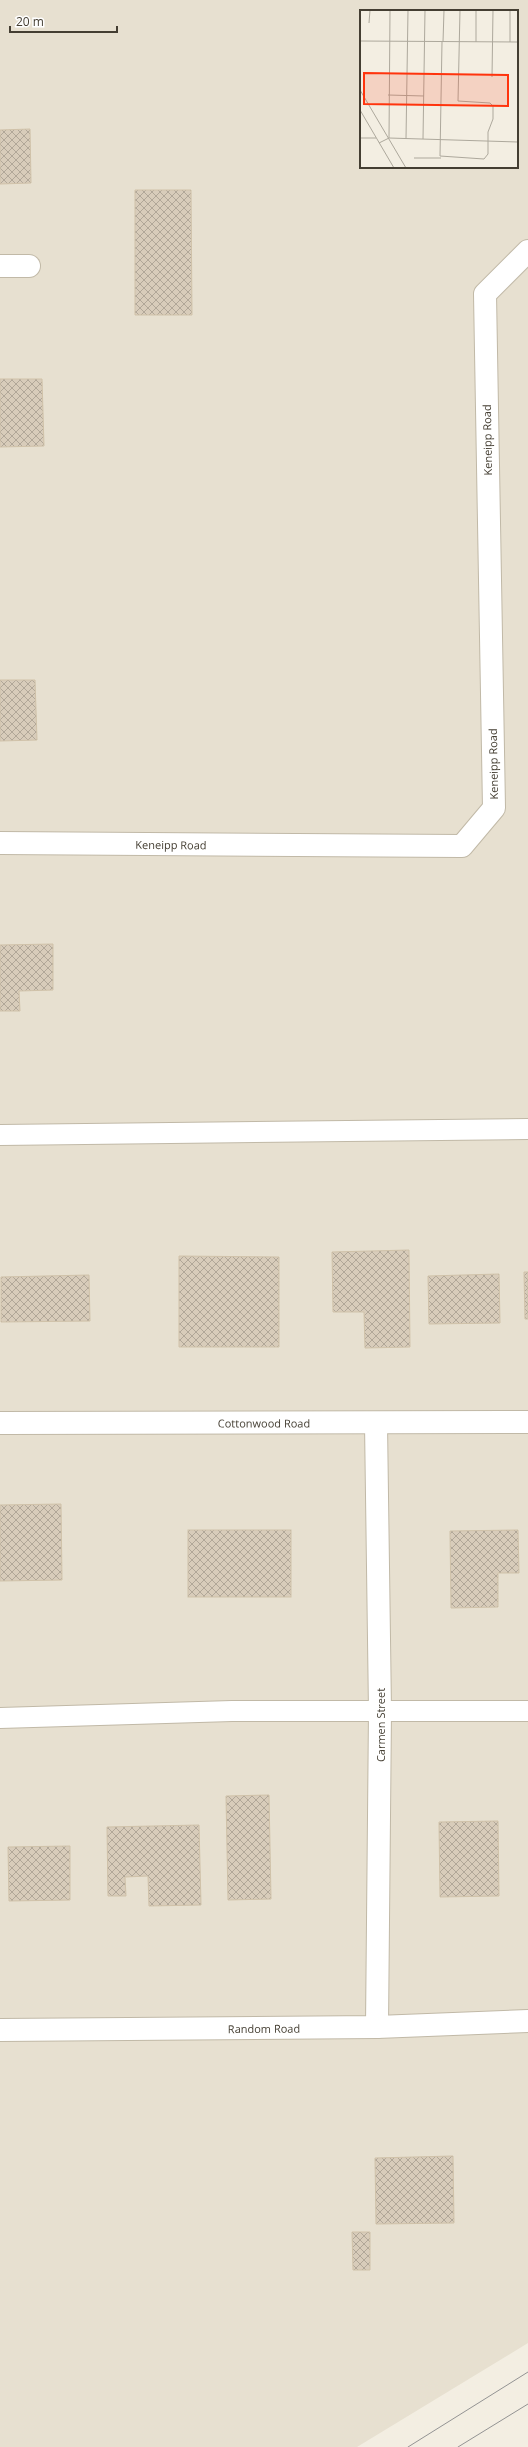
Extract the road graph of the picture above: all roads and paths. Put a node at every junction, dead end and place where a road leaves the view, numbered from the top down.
1 (528, 251) edge
2 (0, 266) edge
3 (29, 266) dead end
4 (0, 843) edge
5 (528, 1129) edge
6 (0, 1135) edge
7 (376, 1422) junction
8 (528, 1422) edge
9 (0, 1423) edge
10 (380, 1711) junction
11 (528, 1711) edge
12 (0, 1718) edge
13 (528, 2021) edge
14 (377, 2027) junction
15 (0, 2030) edge

1 - 4 street, Keneipp Road
2 - 3 street
5 - 6 lane
7 - 8 street, Cottonwood Road
7 - 9 street, Cottonwood Road
7 - 10 street, Carmen Street
10 - 11 lane
10 - 12 lane
10 - 14 street, Carmen Street
13 - 14 street, Random Road
14 - 15 street, Random Road

